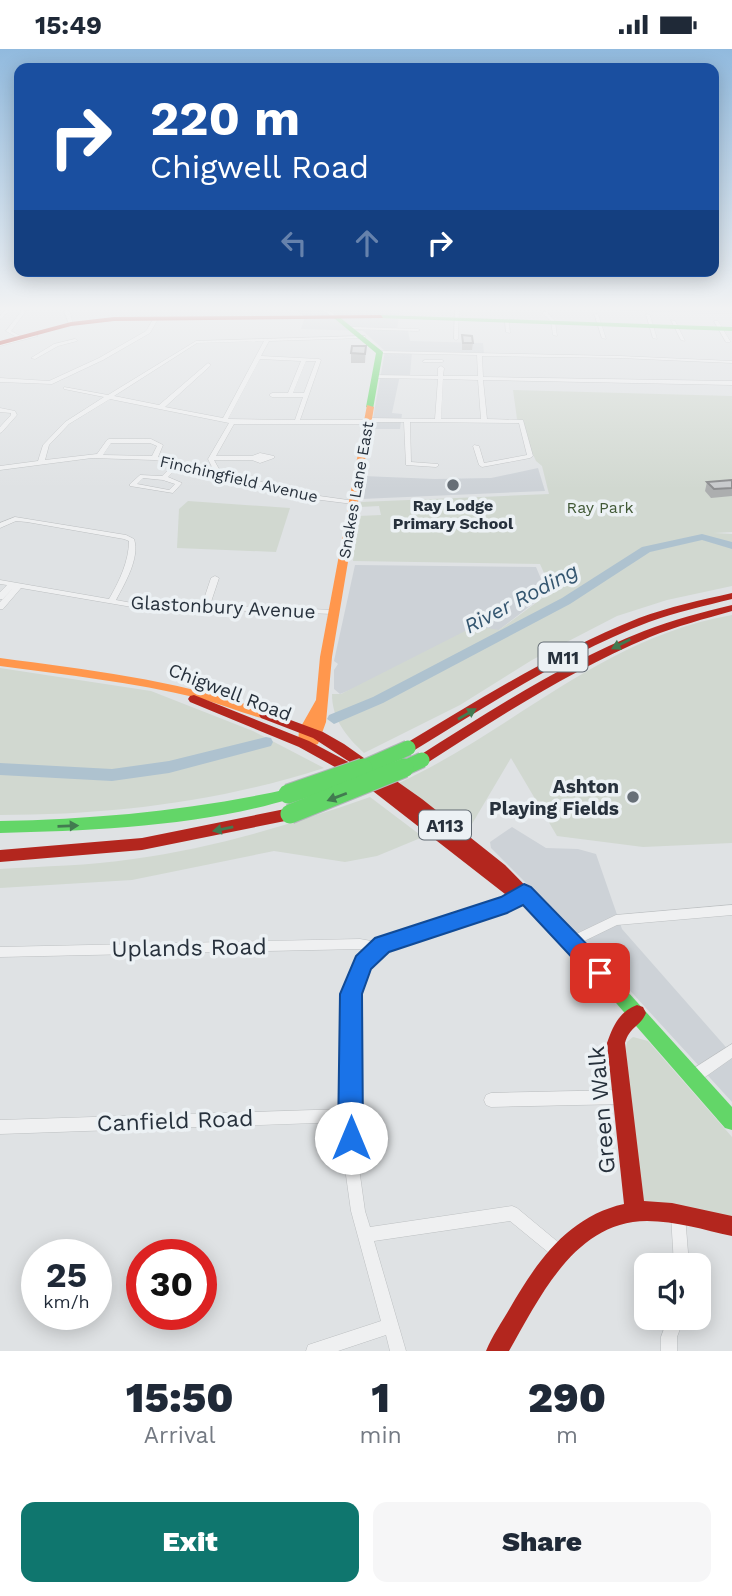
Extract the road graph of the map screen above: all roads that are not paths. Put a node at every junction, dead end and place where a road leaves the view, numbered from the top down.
1 (82, 368) edge
2 (156, 368) edge
3 (205, 368) edge
4 (252, 368) edge
5 (301, 368) edge
6 (316, 368) edge
7 (377, 368) edge
8 (441, 368) edge
9 (481, 368) edge
10 (376, 376) junction
11 (440, 377) junction
12 (482, 378) junction
13 (0, 380) edge
14 (732, 383) edge
15 (66, 388) dead end
16 (272, 395) dead end
17 (290, 395) junction
18 (306, 395) junction
19 (108, 397) junction
20 (161, 407) junction
21 (0, 410) edge
22 (407, 420) junction
23 (438, 420) junction
24 (484, 420) junction
25 (224, 421) junction
26 (368, 421) junction
27 (232, 422) junction
28 (297, 422) junction
29 (0, 431) edge
30 (476, 446) dead end
31 (503, 449) dead end
32 (99, 456) junction
33 (154, 458) junction
34 (212, 458) junction
35 (253, 458) dead end
36 (41, 461) junction
37 (180, 461) junction
38 (506, 461) junction
39 (0, 462) edge
40 (195, 464) junction
41 (436, 465) dead end
42 (486, 465) junction
43 (9, 466) junction
44 (0, 468) edge
45 (216, 470) junction
46 (484, 473) dead end
47 (164, 478) junction
48 (353, 502) junction
49 (0, 526) edge
50 (215, 578) dead end
51 (0, 582) edge
52 (16, 585) junction
53 (732, 596) edge
54 (0, 597) edge
55 (111, 601) junction
56 (0, 607) edge
57 (205, 608) junction
58 (732, 608) edge
59 (334, 612) junction
60 (0, 662) edge
61 (309, 736) junction
62 (0, 827) edge
63 (0, 856) edge
64 (522, 895) junction
65 (732, 910) edge
66 (572, 942) junction
67 (378, 948) junction
68 (0, 952) edge
69 (637, 1013) junction
70 (732, 1050) edge
71 (693, 1077) junction
72 (623, 1097) junction
73 (491, 1100) dead end
74 (350, 1115) junction
75 (732, 1121) edge
76 (0, 1127) edge
77 (635, 1211) junction
78 (678, 1215) junction
79 (732, 1226) edge
80 (365, 1235) junction
81 (559, 1252) junction
82 (681, 1253) edge
83 (389, 1327) junction
84 (672, 1330) edge
85 (314, 1351) edge
86 (398, 1351) edge
87 (497, 1351) edge
88 (669, 1351) edge

1 - 13 street
2 - 19 street
3 - 20 street
4 - 25 street
5 - 17 street
6 - 18 street
7 - 10 main road, Snakes Lane East
8 - 11 street
9 - 12 street
10 - 11 street
10 - 26 main road, Snakes Lane East
11 - 12 street
11 - 23 street
12 - 14 street
12 - 24 street
15 - 19 street
16 - 17 street
17 - 18 street
18 - 28 street
19 - 20 street
19 - 36 street
20 - 25 street
21 - 29 street
22 - 23 street
22 - 26 street
22 - 41 street
23 - 24 street
24 - 38 street
25 - 27 street
26 - 28 street
26 - 48 main road, Snakes Lane East
27 - 28 street
27 - 34 street
30 - 42 street
31 - 38 street
32 - 33 street, Finchingfield Avenue
32 - 33 street
32 - 36 street, Finchingfield Avenue
33 - 37 street, Finchingfield Avenue
34 - 35 street
34 - 40 street
34 - 45 street
36 - 43 street, Finchingfield Avenue
37 - 40 street, Finchingfield Avenue
37 - 47 street
38 - 42 street
39 - 43 street
40 - 45 street, Finchingfield Avenue
42 - 46 street
43 - 44 street, Finchingfield Avenue
45 - 48 street, Finchingfield Avenue
47 - 47 street
48 - 59 main road, Snakes Lane East
49 - 55 street
50 - 57 street
51 - 52 street, Glastonbury Avenue
52 - 54 street
52 - 55 street, Glastonbury Avenue
52 - 56 street
62 -> 53 main road, M11, bridge
55 - 57 street, Glastonbury Avenue
57 - 59 street, Glastonbury Avenue
58 -> 63 main road, M11, bridge
59 - 61 main road, Snakes Lane East
60 - 61 main road, Chigwell Road / A113
61 - 64 main road, Chigwell Road / A113
64 - 66 main road, Chigwell Road / A113
64 - 67 street
65 - 66 street
66 - 69 main road, Chigwell Road / A113
67 - 68 street, Uplands Road
67 - 74 street
69 - 71 main road, Chigwell Road / A113
69 - 72 main road, Green Walk
70 - 71 street
71 - 75 main road, Chigwell Road / A113
72 - 73 street
72 - 77 main road, Green Walk
74 - 76 street, Canfield Road
74 - 80 street
77 - 78 main road
77 - 81 main road
78 - 79 main road
78 - 82 street
80 - 81 street
80 - 83 street
81 - 87 main road
83 - 85 street
83 - 86 street
84 - 88 street

